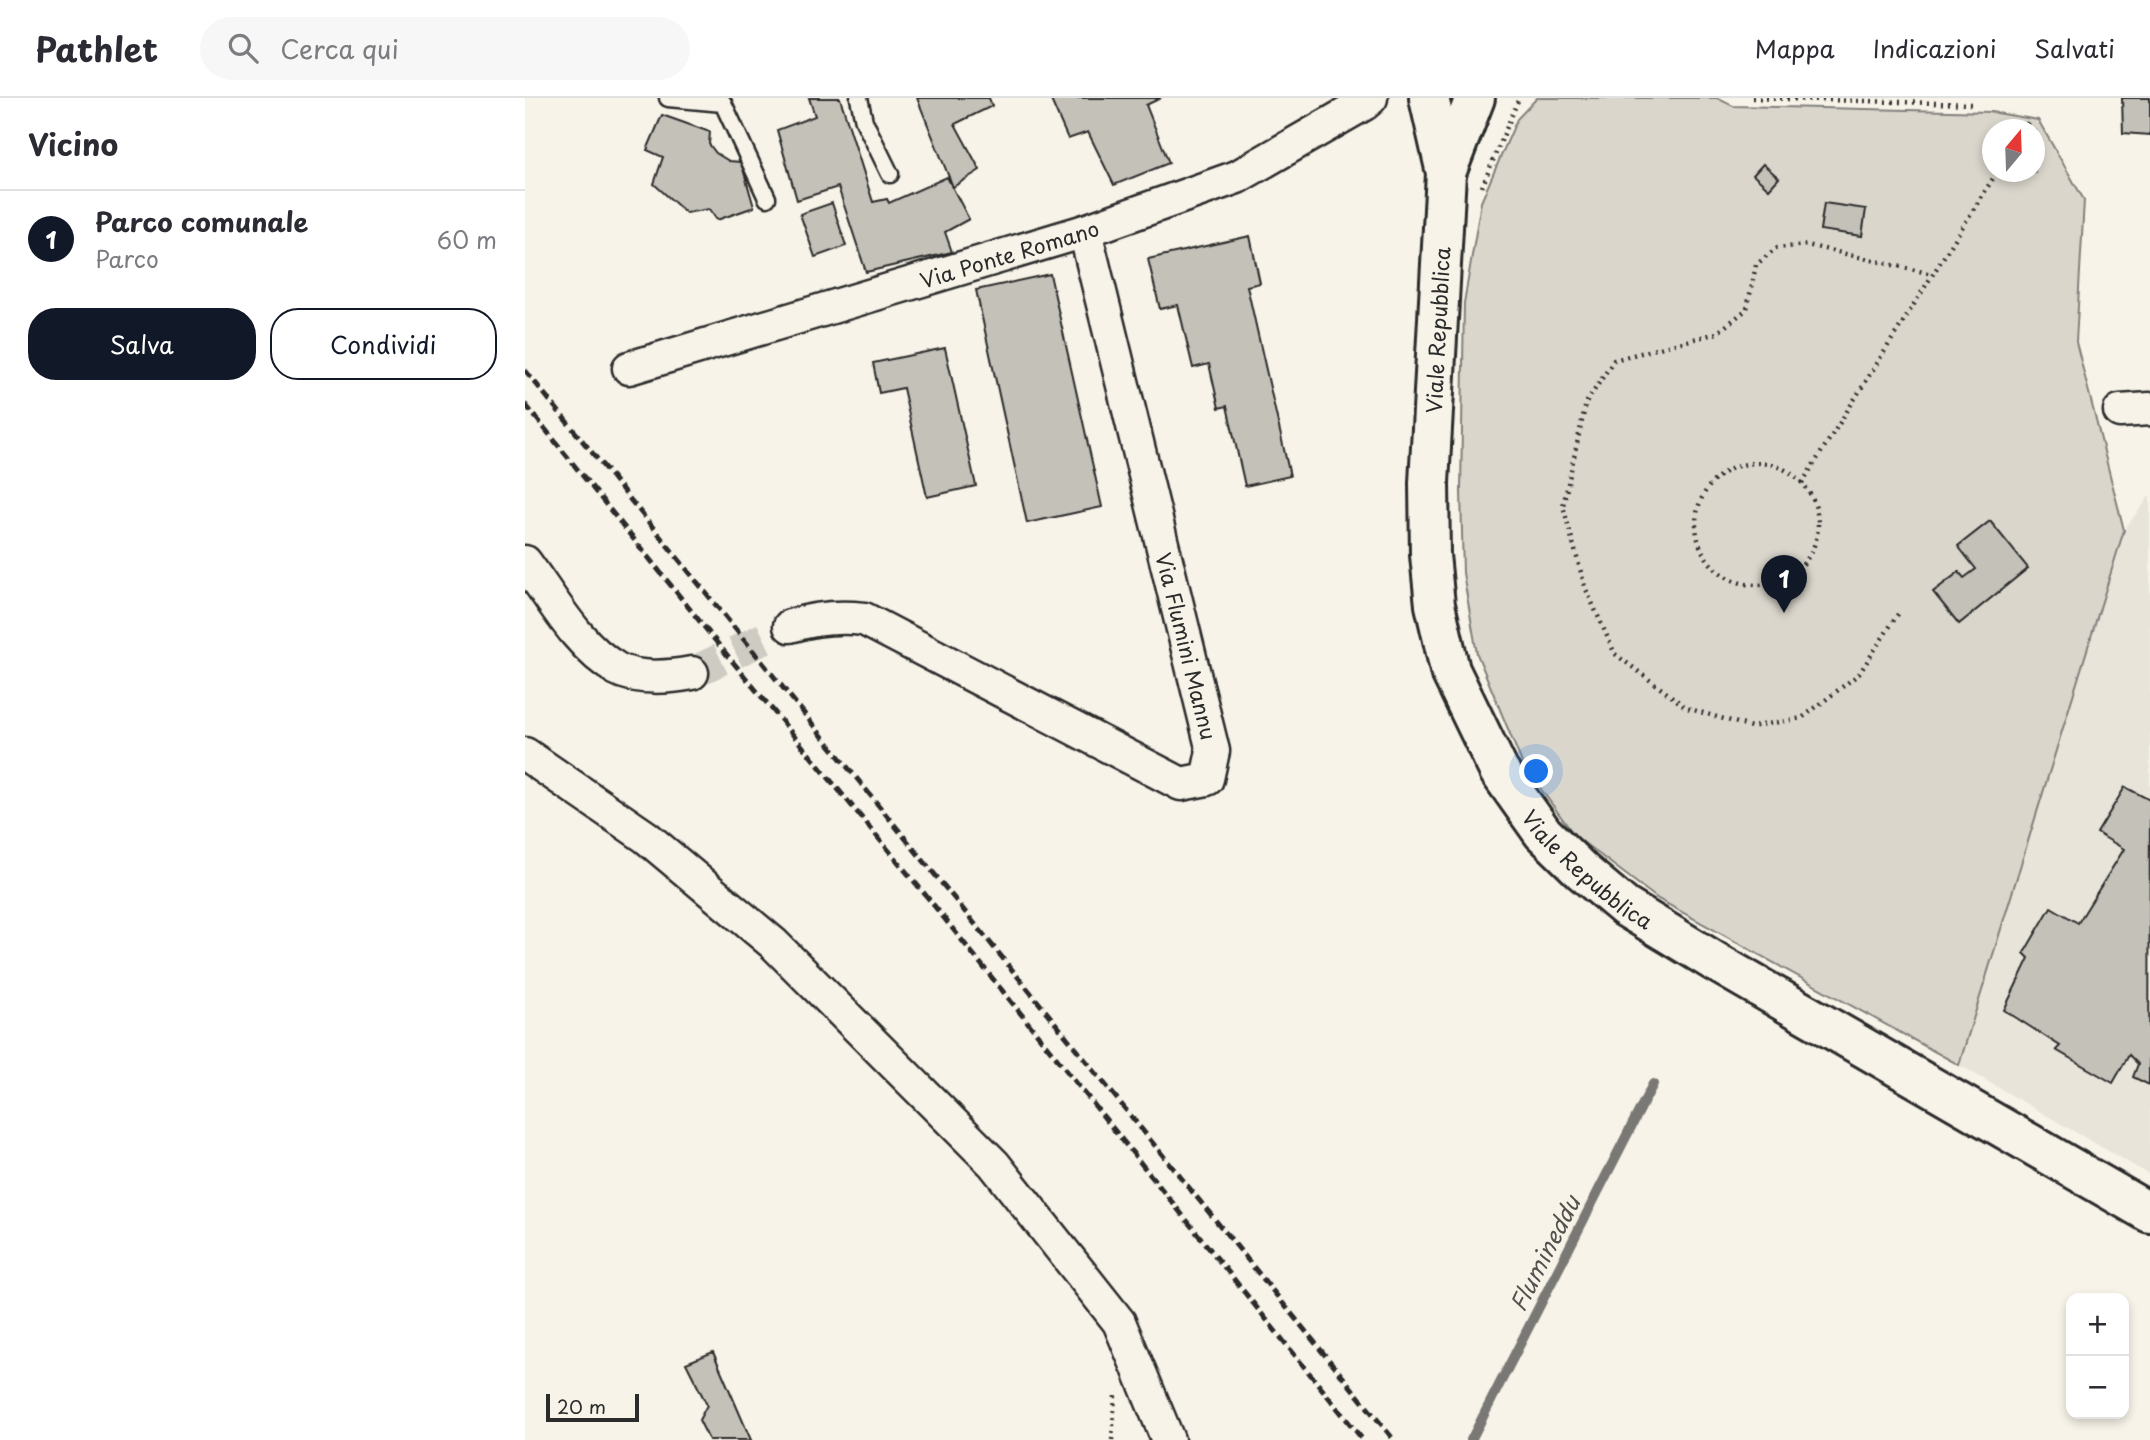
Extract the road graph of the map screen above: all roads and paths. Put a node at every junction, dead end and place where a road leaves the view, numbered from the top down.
1 (668, 98) edge
2 (859, 98) edge
3 (1371, 98) edge
4 (1429, 98) edge
5 (1475, 98) edge
6 (1519, 98) edge
7 (1752, 98) edge
8 (1971, 104) dead end
9 (1446, 173) junction
10 (890, 174) dead end
11 (1991, 182) edge
12 (1479, 195) dead end
13 (767, 198) dead end
14 (1085, 231) junction
15 (1933, 274) junction
16 (629, 368) dead end
17 (1802, 483) junction
18 (525, 562) edge
19 (1898, 614) dead end
20 (790, 626) tunnel mouth
21 (692, 673) tunnel mouth
22 (525, 754) edge
23 (2150, 1213) edge
24 (1168, 1440) edge

1 - 13 lane
2 - 10 lane
3 - 14 street, Via Ponte Romano
4 - 9 main road, Viale Repubblica
5 - 9 main road, Viale Repubblica
6 - 12 path
7 - 8 path
9 - 23 main road, Viale Repubblica
11 - 15 path
14 - 16 street, Via Ponte Romano
14 - 20 street, Via Flumini Mannu
15 - 17 path
15 - 19 path
17 - 17 path
18 - 21 street
22 - 24 street

